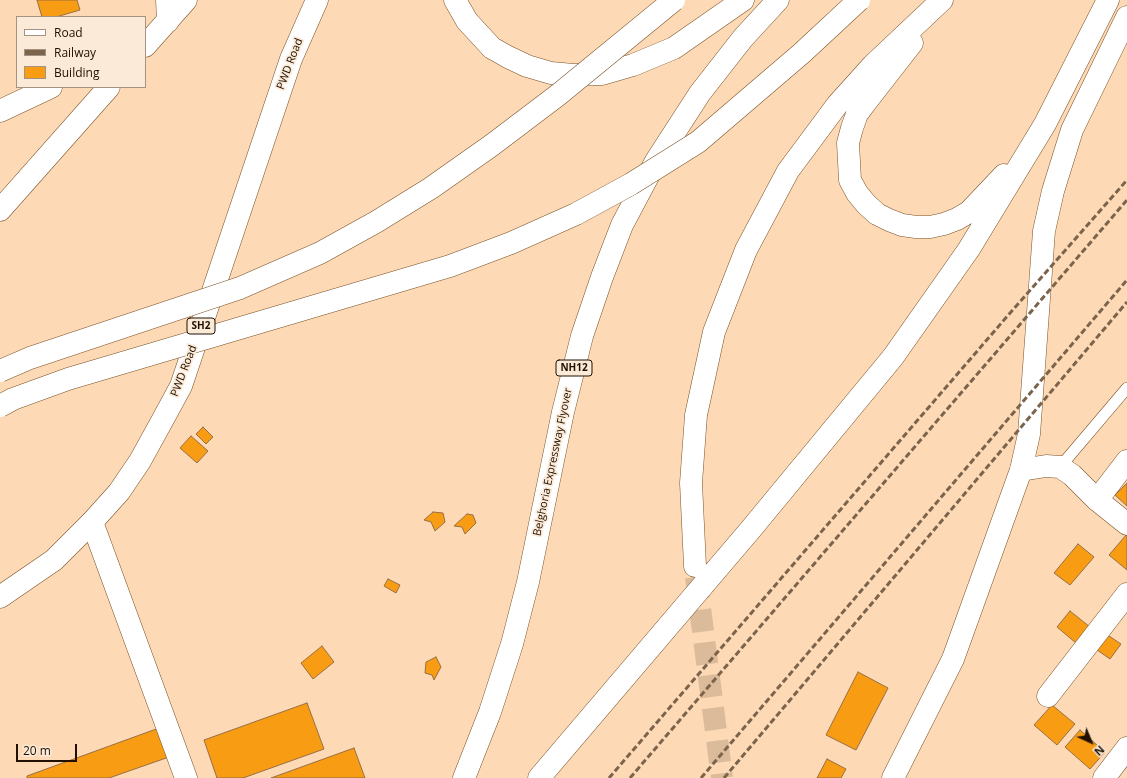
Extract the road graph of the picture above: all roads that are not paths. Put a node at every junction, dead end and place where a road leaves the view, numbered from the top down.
1 (186, 0) edge
2 (317, 0) edge
3 (455, 0) edge
4 (674, 0) edge
5 (743, 0) edge
6 (778, 0) edge
7 (859, 0) edge
8 (942, 0) edge
9 (946, 0) edge
10 (1108, 0) edge
11 (167, 10) edge
12 (1127, 17) edge
13 (146, 44) edge
14 (49, 88) edge
15 (108, 88) edge
16 (0, 111) edge
17 (1045, 124) junction
18 (0, 210) edge
19 (0, 370) edge
20 (1127, 388) edge
21 (0, 406) edge
22 (1127, 461) edge
23 (1060, 467) junction
24 (1021, 470) junction
25 (1097, 500) junction
26 (92, 522) junction
27 (1127, 524) edge
28 (695, 566) tunnel mouth
29 (1127, 594) edge
30 (0, 597) edge
31 (1048, 696) dead end
32 (1127, 748) edge
33 (186, 778) edge
34 (464, 778) edge
35 (539, 778) edge
36 (893, 778) edge
37 (1104, 778) edge

1 - 11 main road
2 - 26 main road, PWD Road / SH2
3 - 5 main road
4 - 19 main road, bridge
6 - 34 main road, Belghoria Expressway Flyover / NH12
7 - 21 main road, bridge
8 - 28 main road
9 - 17 main road
10 - 17 main road
11 - 13 main road
12 - 24 main road
14 - 16 main road
15 - 18 main road
17 - 35 main road
20 - 23 lane
22 - 25 main road
23 - 24 main road
23 - 25 main road
24 - 36 main road
25 - 27 main road
26 - 30 main road, PWD Road / SH2
26 - 33 main road
29 - 31 main road
32 - 37 main road

